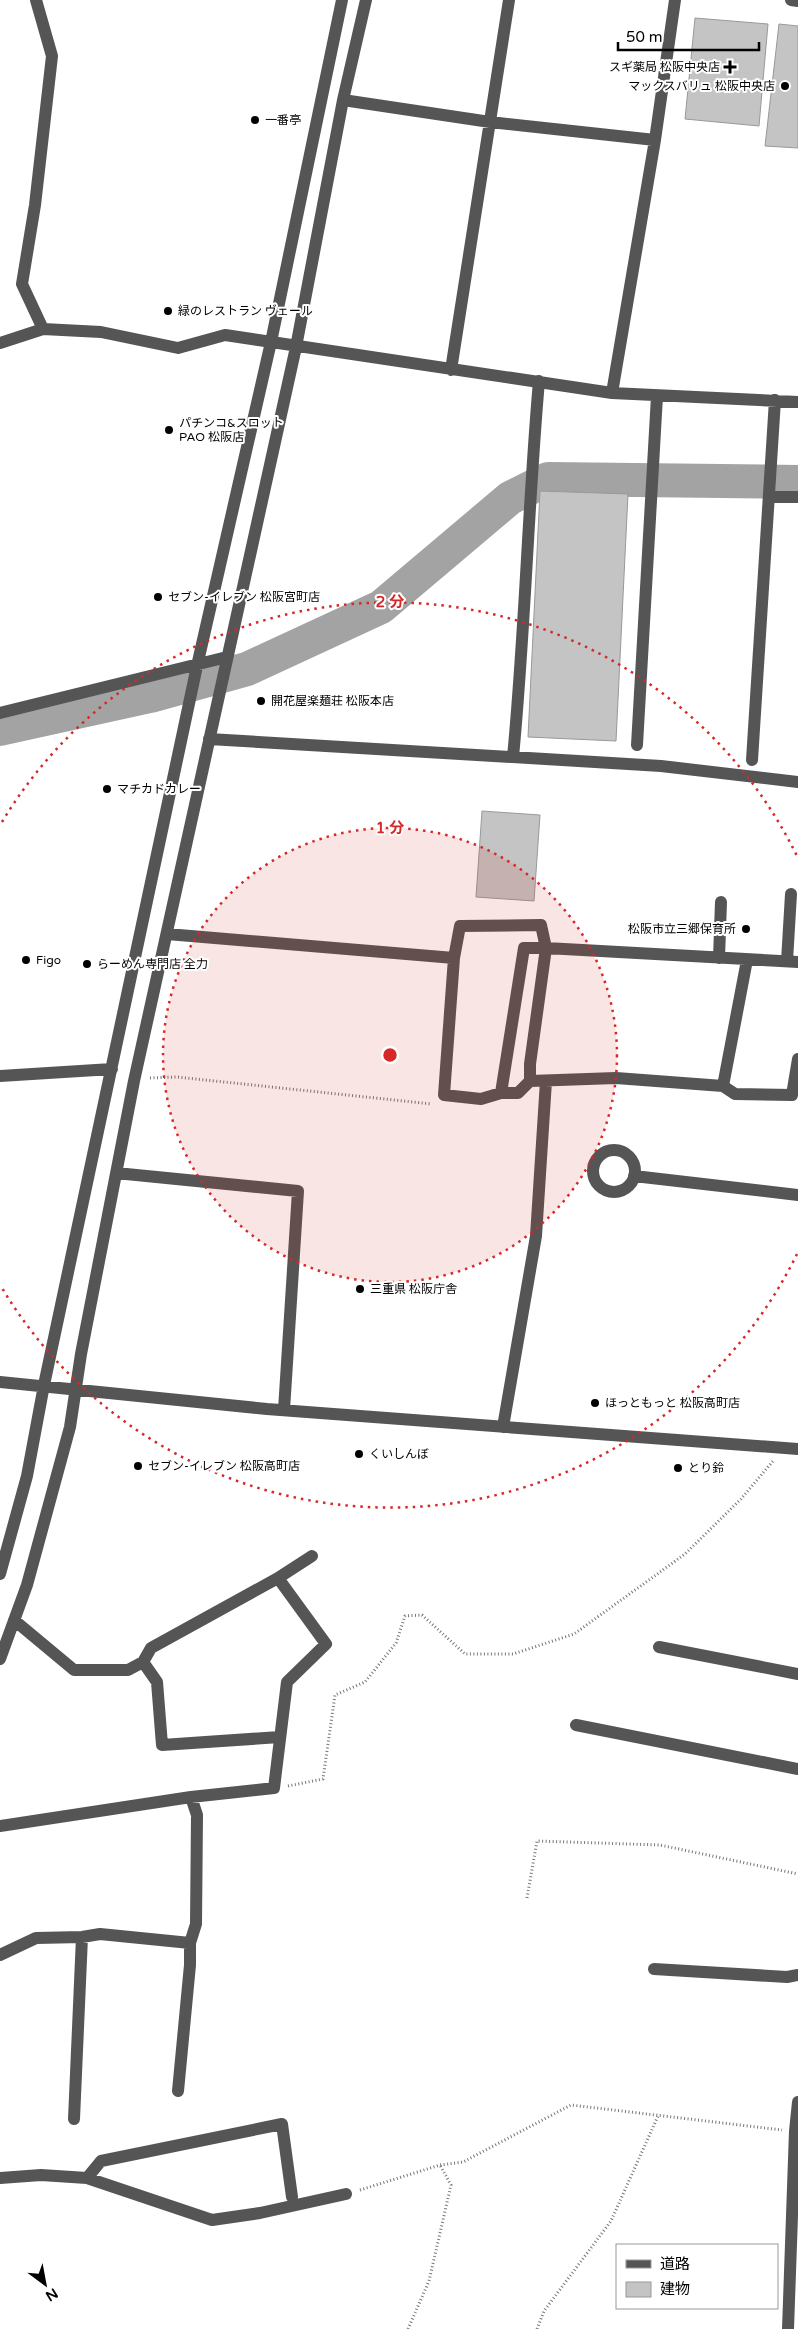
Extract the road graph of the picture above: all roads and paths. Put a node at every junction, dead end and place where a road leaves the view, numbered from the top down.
1 (36, 0) edge
2 (342, 0) edge
3 (366, 0) edge
4 (509, 0) edge
5 (675, 0) edge
6 (791, 0) edge
7 (798, 1) edge
8 (343, 100) junction
9 (490, 122) junction
10 (655, 140) junction
11 (43, 329) junction
12 (0, 342) edge
13 (271, 342) junction
14 (296, 347) junction
15 (451, 370) junction
16 (539, 381) junction
17 (612, 393) junction
18 (657, 396) junction
19 (775, 400) junction
20 (798, 402) edge
21 (769, 496) junction
22 (798, 497) edge
23 (227, 661) junction
24 (197, 669) junction
25 (0, 713) edge
26 (209, 739) junction
27 (637, 745) dead end
28 (513, 758) junction
29 (752, 760) dead end
30 (798, 782) edge
31 (791, 894) dead end
32 (721, 902) dead end
33 (167, 934) junction
34 (546, 948) junction
35 (454, 958) junction
36 (719, 958) junction
37 (747, 960) junction
38 (793, 961) edge
39 (798, 1059) edge
40 (112, 1069) junction
41 (0, 1076) edge
42 (149, 1078) dead end
43 (530, 1081) junction
44 (546, 1081) junction
45 (723, 1086) junction
46 (501, 1093) junction
47 (436, 1104) dead end
48 (116, 1174) junction
49 (634, 1176) dead end
50 (798, 1195) edge
51 (0, 1382) edge
52 (44, 1385) junction
53 (74, 1389) junction
54 (284, 1410) junction
55 (502, 1427) junction
56 (792, 1448) edge
57 (312, 1556) dead end
58 (0, 1574) edge
59 (278, 1578) junction
60 (14, 1620) junction
61 (659, 1647) dead end
62 (0, 1659) edge
63 (143, 1662) junction
64 (798, 1674) edge
65 (576, 1725) dead end
66 (280, 1737) junction
67 (798, 1769) edge
68 (274, 1788) junction
69 (191, 1797) junction
70 (0, 1826) edge
71 (798, 1874) edge
72 (527, 1898) dead end
73 (82, 1937) junction
74 (190, 1943) junction
75 (0, 1955) edge
76 (654, 1969) dead end
77 (798, 1975) edge
78 (178, 2091) dead end
79 (798, 2102) edge
80 (658, 2116) junction
81 (74, 2118) dead end
82 (795, 2131) junction
83 (440, 2165) junction
84 (796, 2175) edge
85 (0, 2178) edge
86 (87, 2178) junction
87 (346, 2194) joint
88 (292, 2196) dead end
89 (408, 2329) edge
90 (538, 2329) edge
91 (788, 2329) edge

1 - 11 street
2 - 13 street
3 - 8 street
4 - 9 street
5 - 10 street
6 - 7 street
8 - 9 street
8 - 14 street
9 - 10 street
9 - 15 street
10 - 17 street
11 - 12 street
11 - 13 street
13 - 14 street
13 - 24 street
14 - 15 street
14 - 23 street
15 - 16 street
16 - 17 street
16 - 28 street
17 - 18 street
18 - 19 street
18 - 27 street
19 - 20 street
19 - 21 street
21 - 22 street
21 - 29 street
23 - 24 street
23 - 26 street
24 - 25 street
24 - 40 street
26 - 28 street
26 - 33 street
28 - 30 street
31 - 38 street
32 - 36 street
33 - 35 street
33 - 48 street
34 - 35 street
34 - 36 street
34 - 43 street
34 - 46 street
35 - 46 street
36 - 37 street
37 - 38 street
37 - 45 street
39 - 45 street
40 - 41 street
40 - 52 street
42 - 47 path
43 - 44 street
43 - 46 street
44 - 45 street
44 - 55 street
48 - 53 street
48 - 54 street
49 - 50 street
51 - 52 street
52 - 53 street
52 - 58 street
53 - 54 street
53 - 60 street
54 - 55 street
55 - 56 street
56 - 68 path
57 - 59 street
59 - 63 street
59 - 66 street
60 - 62 street
60 - 63 street
61 - 64 street
63 - 66 street
65 - 67 street
66 - 68 street
68 - 69 street
69 - 70 street
69 - 74 street
71 - 72 path
73 - 74 street
73 - 75 street
73 - 81 street
74 - 78 street
76 - 77 street
79 - 82 street
80 - 82 path
80 - 83 path
80 - 90 path
82 - 84 street
83 - 87 path
83 - 89 path
84 - 91 street
85 - 86 street
86 - 87 street
86 - 88 street

